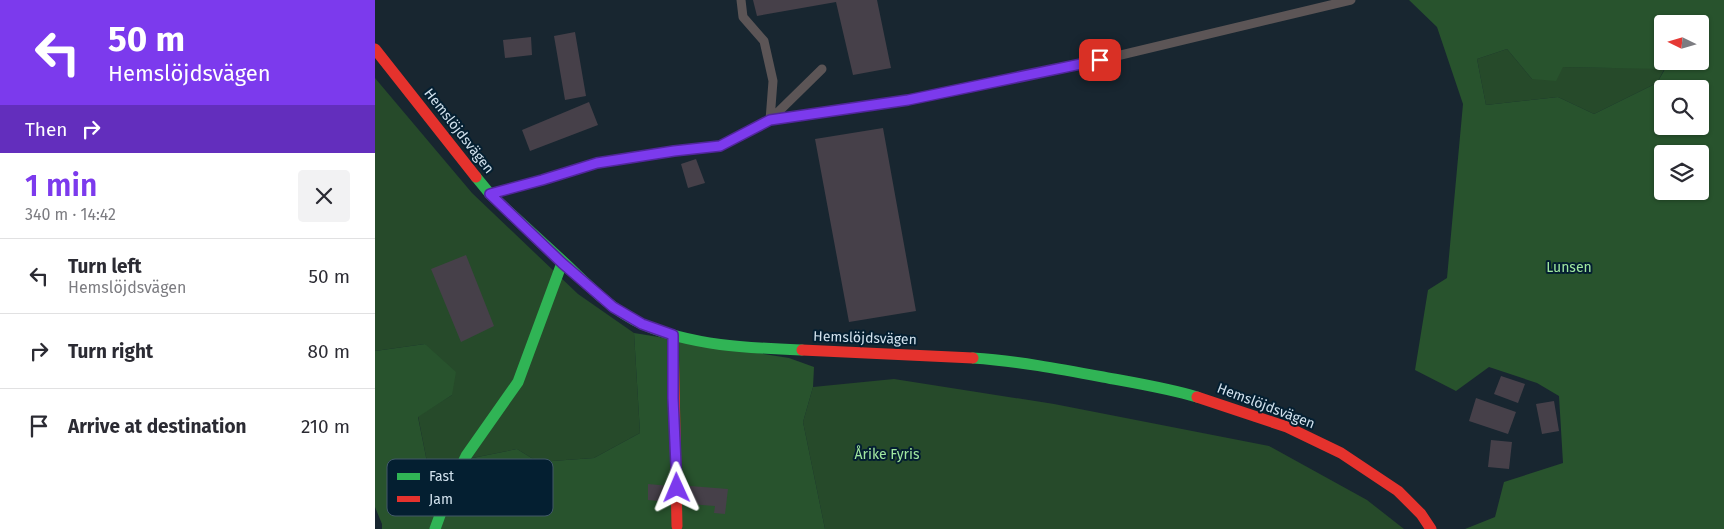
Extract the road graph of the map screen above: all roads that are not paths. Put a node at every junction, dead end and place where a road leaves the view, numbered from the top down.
1 (741, 0) edge
2 (1351, 0) edge
3 (375, 50) edge
4 (822, 69) dead end
5 (770, 120) junction
6 (490, 194) junction
7 (562, 263) junction
8 (673, 335) junction
9 (465, 459) edge
10 (440, 516) edge
11 (677, 526) dead end
12 (435, 529) edge
13 (1431, 529) edge

1 - 5 lane
2 - 5 lane
3 - 6 street, Hemslöjdsvägen
4 - 5 lane
5 - 6 lane
6 - 7 street, Hemslöjdsvägen
7 - 8 street, Hemslöjdsvägen
7 - 9 street
8 - 11 street
8 - 13 street, Hemslöjdsvägen
10 - 12 street

